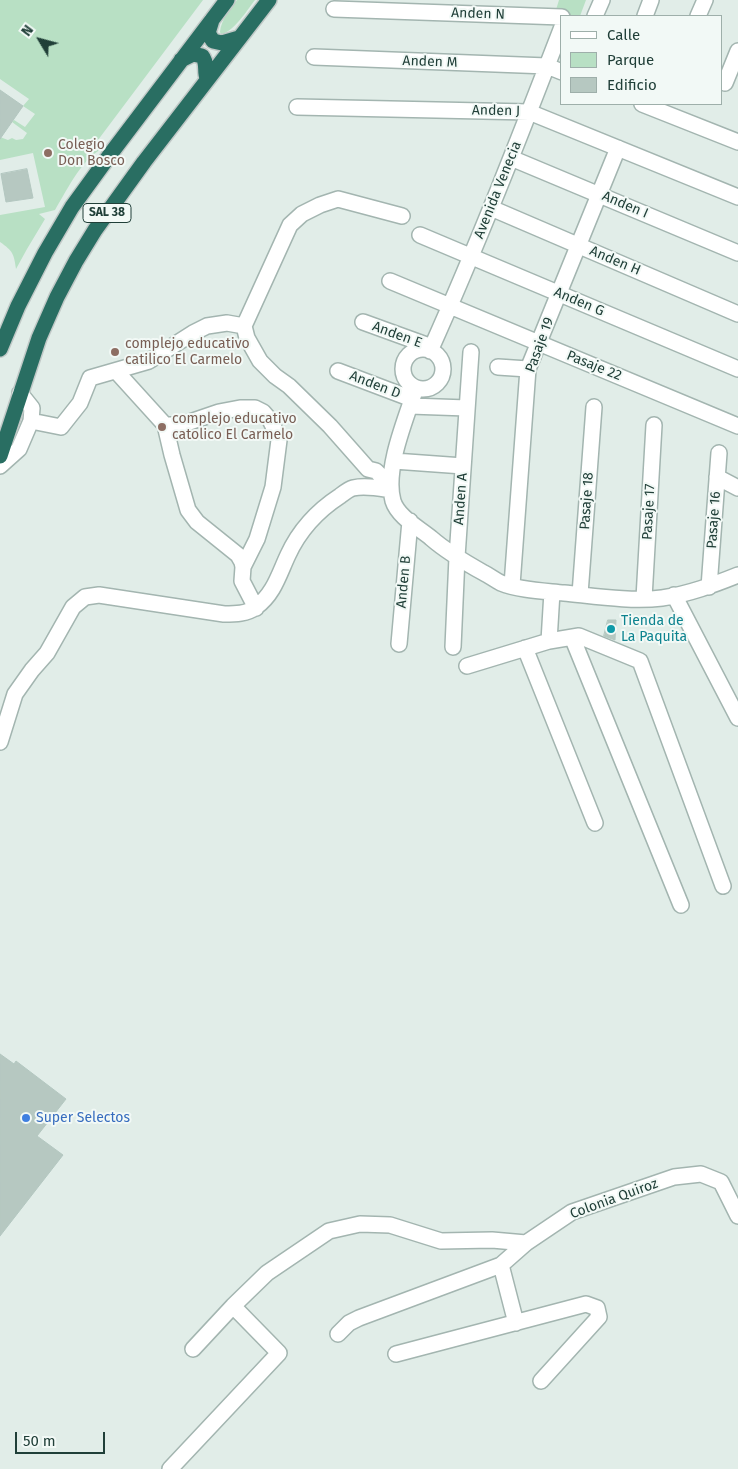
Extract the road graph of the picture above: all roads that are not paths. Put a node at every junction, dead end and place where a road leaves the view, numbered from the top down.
1 (227, 0) edge
2 (268, 0) edge
3 (602, 0) edge
4 (652, 0) edge
5 (705, 0) edge
6 (334, 9) dead end
7 (595, 15) edge
8 (645, 15) edge
9 (698, 15) edge
10 (560, 17) edge
11 (213, 18) junction
12 (560, 32) edge
13 (239, 38) junction
14 (738, 51) edge
15 (314, 57) dead end
16 (180, 62) junction
17 (547, 66) junction
18 (560, 71) edge
19 (207, 78) junction
20 (728, 84) edge
21 (645, 105) edge
22 (297, 107) dead end
23 (529, 112) junction
24 (738, 142) edge
25 (618, 148) junction
26 (511, 158) junction
27 (599, 195) junction
28 (738, 197) edge
29 (491, 208) junction
30 (402, 216) dead end
31 (420, 235) dead end
32 (578, 245) junction
33 (738, 253) edge
34 (471, 256) junction
35 (390, 281) dead end
36 (559, 294) junction
37 (449, 306) junction
38 (738, 314) edge
39 (363, 322) dead end
40 (244, 326) junction
41 (539, 344) junction
42 (0, 349) edge
43 (431, 349) junction
44 (471, 352) dead end
45 (498, 367) dead end
46 (528, 369) junction
47 (738, 370) edge
48 (116, 371) junction
49 (338, 371) dead end
50 (20, 393) junction
51 (413, 398) junction
52 (594, 407) dead end
53 (467, 408) junction
54 (31, 421) junction
55 (165, 425) junction
56 (654, 425) dead end
57 (738, 426) edge
58 (719, 453) dead end
59 (0, 456) edge
60 (394, 461) junction
61 (0, 466) edge
62 (463, 466) junction
63 (717, 477) junction
64 (738, 488) edge
65 (387, 489) junction
66 (410, 521) junction
67 (457, 557) junction
68 (243, 567) junction
69 (738, 575) edge
70 (512, 585) junction
71 (709, 587) junction
72 (552, 592) junction
73 (580, 594) junction
74 (674, 595) junction
75 (644, 598) junction
76 (256, 608) junction
77 (572, 637) junction
78 (549, 641) junction
79 (399, 644) dead end
80 (453, 647) dead end
81 (526, 648) junction
82 (467, 666) dead end
83 (738, 718) edge
84 (0, 742) edge
85 (595, 824) dead end
86 (723, 886) dead end
87 (681, 905) dead end
88 (738, 1216) edge
89 (526, 1243) junction
90 (501, 1265) junction
91 (232, 1306) junction
92 (516, 1323) junction
93 (338, 1334) dead end
94 (193, 1349) dead end
95 (396, 1354) dead end
96 (541, 1382) dead end
97 (170, 1469) edge

1 - 11 highway, SAL 38
2 - 13 highway, SAL 38
3 - 7 street
4 - 8 street
5 - 9 street
6 - 10 street, Anden N
11 - 13 highway
11 - 16 highway, SAL 38
12 - 17 street, Avenida Venecia
13 - 19 highway, SAL 38
14 - 20 street
15 - 17 street, Anden M
16 - 19 highway
16 - 42 highway, SAL 38
17 - 18 street, Anden M
17 - 23 street, Avenida Venecia
19 - 50 highway, SAL 38
21 - 24 street
22 - 23 street, Anden J
23 - 25 street, Anden J
23 - 26 street, Avenida Venecia
25 - 27 street, Pasaje 19
25 - 28 street, Anden J
26 - 27 street, Anden I
26 - 29 street, Avenida Venecia
27 - 32 street, Pasaje 19
27 - 33 street, Anden I
29 - 32 street, Anden H
29 - 34 street, Avenida Venecia
30 - 40 street
31 - 34 street, Anden G
32 - 36 street, Pasaje 19
32 - 38 street, Anden H
34 - 36 street, Anden G
34 - 37 street, Avenida Venecia
35 - 37 street, Pasaje 22
36 - 41 street, Pasaje 19
36 - 47 street, Anden G
37 - 41 street, Pasaje 22
37 - 43 street, Avenida Venecia
39 - 43 street, Anden E
40 - 48 street
40 - 65 street
41 - 46 street, Pasaje 19
41 - 57 street, Pasaje 22
43 - 51 street
43 - 51 street
44 - 53 street, Anden A
45 - 46 street
46 - 70 street, Pasaje 19
48 - 54 street
48 - 55 street
49 - 51 street, Anden D
50 - 54 street
50 - 59 highway, SAL 38
51 - 53 street, Anden D
51 - 60 street
52 - 73 street, Pasaje 18
53 - 62 street, Anden A
54 - 61 street
55 - 68 street
55 - 68 street
56 - 75 street, Pasaje 17
58 - 63 street, Pasaje 16
60 - 62 street
60 - 65 street
62 - 67 street, Anden A
63 - 64 street
63 - 71 street, Pasaje 16
65 - 66 street
65 - 76 street
66 - 67 street
66 - 79 street, Anden B
67 - 70 street
67 - 80 street, Anden A
68 - 76 street
69 - 71 street
70 - 72 street
71 - 74 street
72 - 73 street
72 - 78 street
73 - 75 street
74 - 75 street
74 - 83 street
76 - 84 street
77 - 78 street
77 - 86 street
77 - 87 street
78 - 81 street
81 - 82 street
81 - 85 street
88 - 89 street, Colonia Quiroz
89 - 90 street, Colonia Quiroz
89 - 91 street
90 - 92 street
90 - 93 street
91 - 94 street
91 - 97 street
92 - 95 street
92 - 96 street

